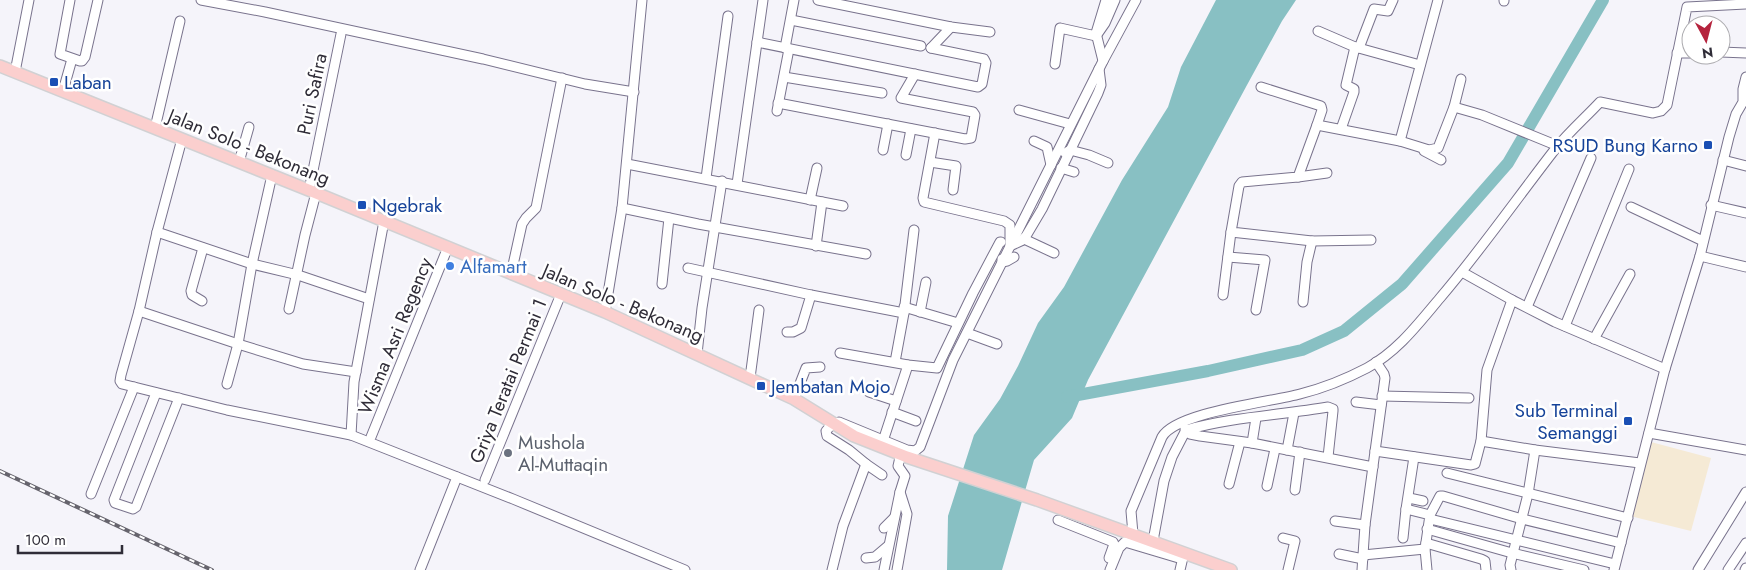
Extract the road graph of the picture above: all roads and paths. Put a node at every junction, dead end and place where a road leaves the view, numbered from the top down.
1 (29, 0) edge
2 (70, 0) edge
3 (87, 0) edge
4 (202, 0) edge
5 (642, 0) edge
6 (763, 0) edge
7 (794, 0) edge
8 (818, 0) edge
9 (1106, 0) edge
10 (1115, 0) edge
11 (1136, 0) edge
12 (1393, 0) edge
13 (1438, 0) edge
14 (98, 1) edge
15 (1746, 4) edge
16 (728, 16) dead end
17 (180, 20) dead end
18 (791, 20) junction
19 (951, 27) junction
20 (1318, 31) dead end
21 (990, 32) dead end
22 (341, 34) dead end
23 (757, 42) junction
24 (1098, 42) junction
25 (921, 46) dead end
26 (787, 48) junction
27 (1357, 48) junction
28 (1731, 52) edge
29 (1677, 53) junction
30 (1681, 53) edge
31 (1746, 53) edge
32 (72, 59) junction
33 (1055, 64) dead end
34 (1101, 65) junction
35 (1420, 65) junction
36 (0, 66) edge
37 (15, 72) junction
38 (916, 74) junction
39 (784, 77) junction
40 (1746, 77) edge
41 (562, 78) junction
42 (1461, 79) dead end
43 (1261, 87) dead end
44 (63, 91) junction
45 (634, 92) junction
46 (882, 93) dead end
47 (1745, 101) edge
48 (1454, 106) junction
49 (1019, 110) dead end
50 (1736, 114) junction
51 (1746, 116) edge
52 (888, 124) junction
53 (1070, 124) junction
54 (1317, 125) junction
55 (249, 127) dead end
56 (155, 128) junction
57 (911, 129) junction
58 (1341, 129) junction
59 (934, 133) junction
60 (182, 139) junction
61 (1034, 141) dead end
62 (1400, 141) junction
63 (1558, 146) junction
64 (883, 150) dead end
65 (1070, 150) junction
66 (906, 155) dead end
67 (1592, 158) dead end
68 (1441, 160) dead end
69 (1723, 160) junction
70 (239, 162) junction
71 (930, 162) junction
72 (1052, 162) junction
73 (1108, 163) dead end
74 (626, 164) junction
75 (1746, 166) edge
76 (817, 168) dead end
77 (1061, 168) junction
78 (1628, 170) dead end
79 (1074, 172) dead end
80 (1327, 173) dead end
81 (272, 175) junction
82 (1298, 177) junction
83 (706, 178) junction
84 (722, 181) junction
85 (737, 184) junction
86 (953, 190) dead end
87 (312, 191) junction
88 (810, 200) junction
89 (822, 202) junction
90 (1711, 205) junction
91 (843, 206) dead end
92 (1631, 207) dead end
93 (622, 208) junction
94 (1746, 213) edge
95 (669, 218) junction
96 (384, 221) junction
97 (714, 227) junction
98 (914, 230) dead end
99 (157, 232) junction
100 (1231, 232) junction
101 (1024, 239) junction
102 (1371, 240) dead end
103 (1312, 241) junction
104 (1703, 241) junction
105 (816, 246) junction
106 (1010, 246) junction
107 (448, 247) junction
108 (203, 248) junction
109 (1054, 253) dead end
110 (866, 254) dead end
111 (1700, 256) junction
112 (1014, 257) dead end
113 (1228, 257) junction
114 (1002, 262) junction
115 (252, 264) junction
116 (1746, 267) edge
117 (688, 268) dead end
118 (708, 272) junction
119 (1462, 272) junction
120 (511, 274) junction
121 (1630, 274) dead end
122 (298, 275) junction
123 (926, 282) dead end
124 (662, 284) dead end
125 (561, 294) junction
126 (811, 295) junction
127 (1223, 295) dead end
128 (369, 299) junction
129 (1512, 300) junction
130 (202, 301) dead end
131 (1302, 302) dead end
132 (1527, 307) junction
133 (289, 309) dead end
134 (759, 310) dead end
135 (904, 310) junction
136 (1256, 310) dead end
137 (140, 311) junction
138 (605, 312) junction
139 (920, 312) junction
140 (958, 323) junction
141 (1566, 326) junction
142 (787, 332) dead end
143 (967, 333) junction
144 (1594, 340) junction
145 (238, 344) junction
146 (997, 344) dead end
147 (840, 353) dead end
148 (697, 354) junction
149 (895, 362) junction
150 (1376, 362) junction
151 (908, 365) junction
152 (820, 367) dead end
153 (1665, 369) junction
154 (356, 372) junction
155 (750, 378) junction
156 (227, 384) dead end
157 (134, 387) junction
158 (869, 392) dead end
159 (156, 393) junction
160 (179, 398) junction
161 (1468, 398) dead end
162 (794, 399) junction
163 (1382, 400) junction
164 (896, 401) junction
165 (1356, 402) dead end
166 (892, 412) junction
167 (1294, 413) junction
168 (1256, 418) junction
169 (828, 420) junction
170 (916, 421) dead end
171 (1183, 427) junction
172 (1649, 433) junction
173 (351, 435) junction
174 (371, 437) dead end
175 (883, 441) junction
176 (1481, 441) junction
177 (1240, 442) junction
178 (1252, 444) junction
179 (1275, 449) junction
180 (1287, 450) junction
181 (1375, 450) junction
182 (1535, 450) junction
183 (1746, 450) edge
184 (1300, 452) junction
185 (901, 454) junction
186 (1414, 457) junction
187 (1328, 458) junction
188 (1640, 463) junction
189 (866, 464) junction
190 (1373, 467) junction
191 (1447, 473) dead end
192 (882, 475) dead end
193 (458, 477) junction
194 (485, 480) dead end
195 (1229, 484) dead end
196 (1267, 486) dead end
197 (1294, 490) dead end
198 (900, 492) junction
199 (1746, 492) edge
200 (91, 494) dead end
201 (1528, 494) junction
202 (1409, 498) junction
203 (1423, 501) dead end
204 (1406, 509) junction
205 (894, 517) junction
206 (1430, 517) junction
207 (1628, 518) junction
208 (1522, 519) junction
209 (1058, 520) dead end
210 (1335, 521) dead end
211 (1365, 525) junction
212 (884, 528) dead end
213 (1428, 529) junction
214 (1130, 533) junction
215 (1283, 538) dead end
216 (1403, 538) dead end
217 (1516, 540) junction
218 (1153, 541) junction
219 (1621, 543) junction
220 (1746, 543) edge
221 (888, 546) junction
222 (1426, 546) junction
223 (1512, 553) junction
224 (1339, 554) dead end
225 (1183, 556) junction
226 (1363, 557) junction
227 (866, 558) dead end
228 (886, 560) junction
229 (1614, 567) edge
230 (420, 570) edge
231 (685, 570) edge
232 (832, 570) edge
233 (879, 570) edge
234 (884, 570) edge
235 (891, 570) edge
236 (897, 570) edge
237 (1105, 570) edge
238 (1110, 570) edge
239 (1180, 570) edge
240 (1231, 570) edge
241 (1288, 570) edge
242 (1362, 570) edge
243 (1427, 570) edge
244 (1486, 570) edge
245 (1511, 570) edge
246 (1584, 570) edge
247 (1698, 570) edge
248 (1728, 570) edge

1 - 37 street
2 - 32 street
3 - 14 street
4 - 41 street
5 - 45 street
6 - 23 street
7 - 18 street
8 - 19 street
9 - 24 street
10 - 24 street
11 - 34 street
12 - 27 street
13 - 35 street
14 - 32 street
15 - 29 street
16 - 83 street
17 - 56 street
18 - 25 street
18 - 26 street
19 - 21 street
19 - 38 street
20 - 27 street
22 - 87 street, Puri Safira
23 - 26 street
23 - 85 street
24 - 33 street
24 - 34 street
26 - 38 street
26 - 39 street
27 - 35 street
27 - 58 street
28 - 31 street
29 - 30 street
29 - 63 street
32 - 44 street
34 - 53 street
34 - 65 street
35 - 62 street
36 - 37 main road, Jalan Solo - Bekonang
37 - 44 main road, Jalan Solo - Bekonang
38 - 59 street
39 - 46 street
39 - 52 street
40 - 47 street
41 - 45 street
41 - 120 street
42 - 48 street
43 - 54 street
44 - 56 main road, Jalan Solo - Bekonang
45 - 74 street
47 - 50 street
48 - 62 street
48 - 63 street
49 - 53 street
50 - 51 street
50 - 69 street
52 - 57 street
52 - 64 street
53 - 72 street
54 - 58 street
54 - 82 street
55 - 70 street
56 - 60 main road, Jalan Solo - Bekonang
57 - 59 street
57 - 66 street
58 - 62 street
59 - 71 street
60 - 70 main road, Jalan Solo - Bekonang
60 - 99 street
61 - 72 street
62 - 68 street
63 - 119 street
65 - 72 street
65 - 73 street
65 - 77 street
67 - 132 street
69 - 75 street
69 - 90 street
70 - 81 main road, Jalan Solo - Bekonang
71 - 86 street
71 - 106 street
72 - 106 street
74 - 83 street
74 - 93 street
76 - 88 street
77 - 79 street
77 - 101 street
78 - 141 street
80 - 82 street
81 - 87 main road, Jalan Solo - Bekonang
81 - 115 street
82 - 100 street
83 - 84 street
84 - 85 street
84 - 97 street
85 - 88 street
87 - 96 main road, Jalan Solo - Bekonang
87 - 122 street, Puri Safira
88 - 89 street
89 - 91 street
89 - 105 street
90 - 94 street
90 - 104 street
92 - 104 street
93 - 95 street
93 - 138 street
95 - 97 street
95 - 124 street
96 - 107 main road, Jalan Solo - Bekonang
96 - 128 street
97 - 105 street
97 - 118 street
98 - 135 street
99 - 108 street
99 - 137 street
100 - 103 street
100 - 113 street
101 - 106 street
101 - 109 street
102 - 103 street
103 - 131 street
104 - 111 street
105 - 110 street
106 - 114 street
107 - 120 main road, Jalan Solo - Bekonang
107 - 174 street, Wisma Asri Regency
108 - 115 street
108 - 130 street
111 - 116 street
111 - 153 street
112 - 114 street
113 - 127 street
113 - 136 street
114 - 140 street
114 - 143 street
115 - 122 street
115 - 145 street
117 - 118 street
118 - 126 street
118 - 148 street
119 - 129 street
119 - 150 street
120 - 125 main road, Jalan Solo - Bekonang
121 - 144 street
122 - 128 street
122 - 133 street, Puri Safira
123 - 139 street
125 - 138 main road, Jalan Solo - Bekonang
125 - 194 street, Griya Teratai Permai 1
126 - 135 street
126 - 142 street
128 - 154 street
129 - 132 street
129 - 176 street
132 - 141 street
134 - 155 street
135 - 139 street
135 - 149 street
137 - 145 street
137 - 157 street
138 - 148 main road, Jalan Solo - Bekonang
139 - 140 street
140 - 151 street
141 - 144 street
143 - 146 street
143 - 175 street
144 - 153 street
145 - 154 street
145 - 156 street
147 - 149 street
148 - 155 main road, Jalan Solo - Bekonang
149 - 151 street
150 - 163 street
150 - 171 street
151 - 164 street
152 - 162 street
153 - 172 street
154 - 173 street
155 - 162 main road, Jalan Solo - Bekonang
157 - 159 street
157 - 200 street
158 - 164 street
159 - 160 street
159 - 160 street
160 - 173 street
161 - 163 street
162 - 169 main road, Jalan Solo - Bekonang
163 - 165 street
163 - 181 street
164 - 166 street
166 - 170 street
166 - 175 street
167 - 168 street
167 - 180 street
167 - 187 street
168 - 171 street
168 - 178 street
169 - 175 street
169 - 185 main road, Jalan Solo - Bekonang
169 - 189 street
171 - 177 street
171 - 214 street
171 - 218 street
172 - 183 street
172 - 188 street
173 - 193 street
176 - 182 street
176 - 186 street
177 - 178 street
177 - 195 street
178 - 179 street
179 - 180 street
179 - 196 street
180 - 184 street
181 - 186 street
181 - 190 street
182 - 188 street
182 - 201 street
184 - 187 street
184 - 197 street
185 - 198 street
185 - 214 main road, Jalan Solo - Bekonang
186 - 202 street
187 - 190 street
188 - 207 street
189 - 192 street
189 - 232 street
190 - 211 street
191 - 201 street
193 - 230 street
193 - 231 street
198 - 205 street
198 - 236 street
199 - 247 street
201 - 207 street
201 - 208 street
202 - 203 street
202 - 204 street
204 - 206 street
204 - 216 street
205 - 212 street
205 - 221 street
206 - 208 street
206 - 213 street
206 - 217 street
207 - 219 street
208 - 217 street
208 - 219 street
209 - 237 street
210 - 211 street
211 - 226 street
213 - 222 street
213 - 223 street
214 - 218 main road
215 - 241 street
217 - 223 street
217 - 229 street
218 - 225 main road
219 - 229 street
220 - 248 street
221 - 227 street
221 - 228 street
222 - 226 street
222 - 243 street
222 - 244 street
223 - 245 street
223 - 246 street
224 - 226 street
225 - 238 street
225 - 239 street
225 - 240 main road
226 - 242 street
228 - 233 street
228 - 234 street
228 - 235 street

